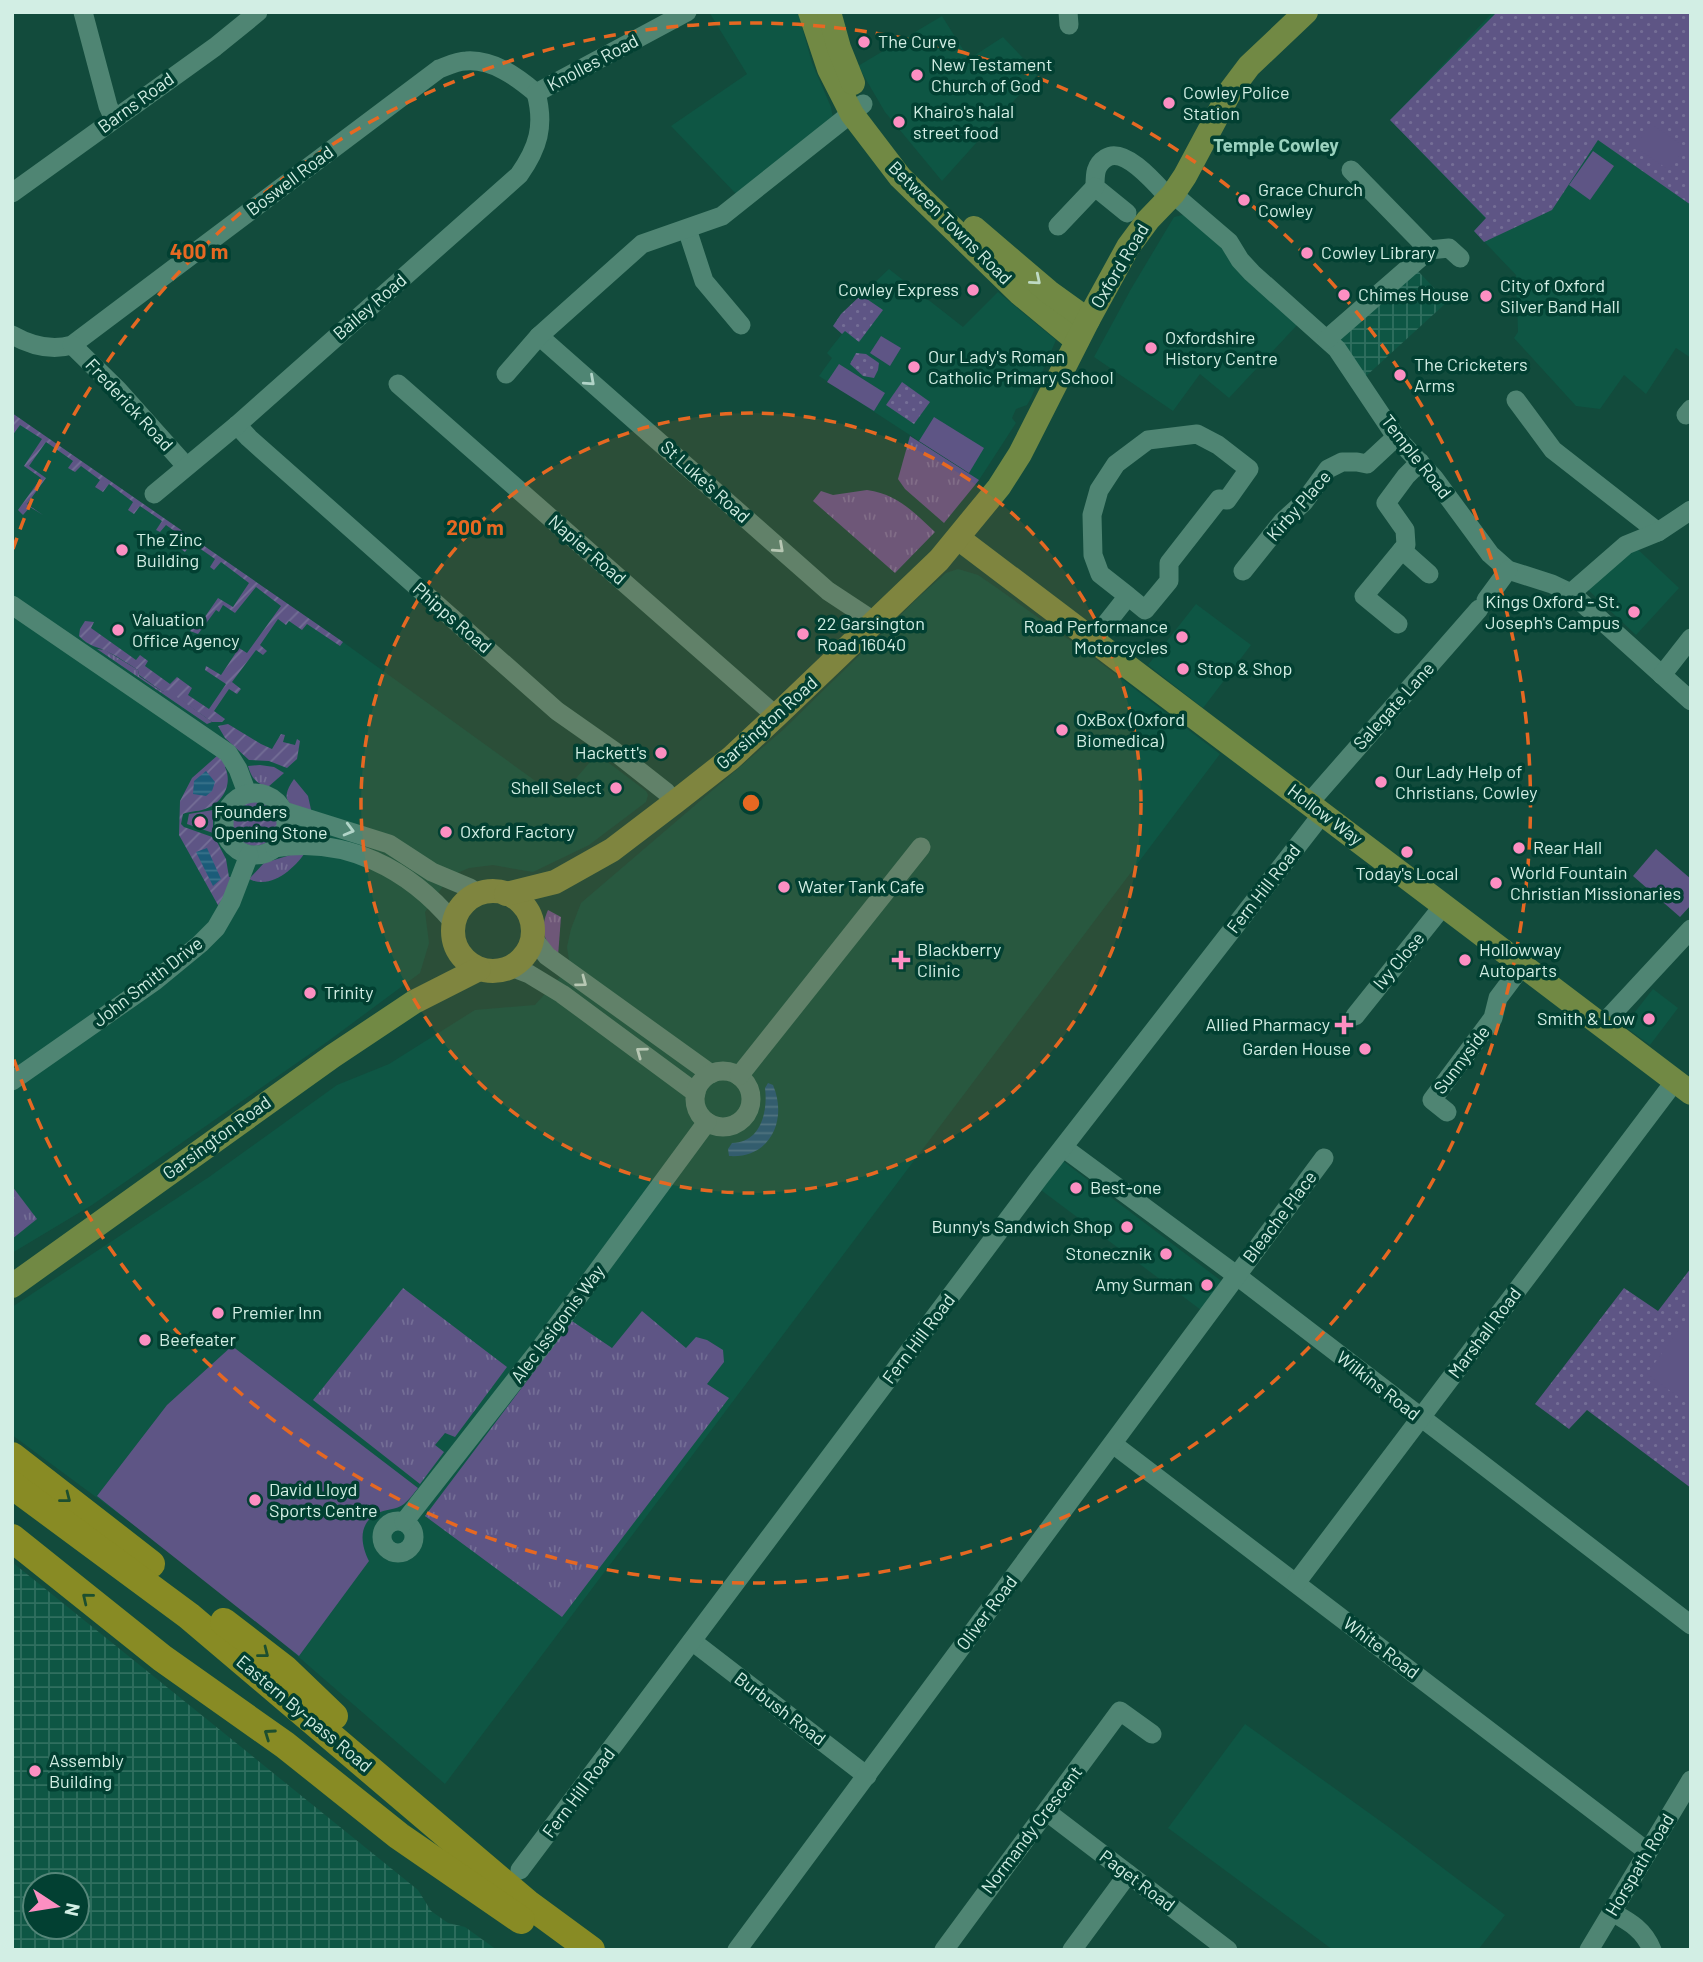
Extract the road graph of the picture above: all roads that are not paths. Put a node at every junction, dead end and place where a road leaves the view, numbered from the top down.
1 (83, 12) edge
2 (258, 12) edge
3 (687, 12) edge
4 (810, 12) edge
5 (829, 12) edge
6 (1306, 12) edge
7 (536, 93) junction
8 (858, 109) junction
9 (114, 119) junction
10 (1351, 170) dead end
11 (1095, 187) junction
12 (12, 193) edge
13 (1171, 196) junction
14 (1126, 213) dead end
15 (1058, 226) dead end
16 (687, 229) junction
17 (1429, 250) junction
18 (1460, 258) dead end
19 (741, 325) dead end
20 (1082, 330) junction
21 (12, 335) edge
22 (539, 336) junction
23 (1327, 339) junction
24 (72, 345) junction
25 (506, 374) dead end
26 (398, 384) dead end
27 (1516, 400) dead end
28 (237, 425) junction
29 (1396, 437) junction
30 (1420, 462) junction
31 (186, 466) junction
32 (154, 494) dead end
33 (1691, 510) edge
34 (1658, 532) junction
35 (958, 538) junction
36 (1402, 550) junction
37 (1508, 570) junction
38 (1243, 571) dead end
39 (1429, 574) dead end
40 (1571, 593) junction
41 (1128, 596) junction
42 (12, 605) edge
43 (875, 622) junction
44 (1398, 624) dead end
45 (1691, 638) edge
46 (1094, 639) junction
47 (1662, 675) junction
48 (1691, 701) edge
49 (776, 716) junction
50 (247, 793) junction
51 (675, 803) junction
52 (1316, 808) junction
53 (284, 811) junction
54 (921, 846) dead end
55 (275, 848) junction
56 (249, 855) junction
57 (555, 882) junction
58 (477, 894) junction
59 (506, 894) junction
60 (1443, 906) junction
61 (530, 925) junction
62 (1691, 929) edge
63 (454, 933) junction
64 (1522, 966) junction
65 (511, 967) junction
66 (479, 969) junction
67 (414, 1003) junction
68 (1355, 1016) dead end
69 (1601, 1026) junction
70 (711, 1074) junction
71 (739, 1076) junction
72 (12, 1081) edge
73 (1683, 1087) edge
74 (696, 1093) junction
75 (1447, 1112) dead end
76 (707, 1122) junction
77 (1064, 1148) junction
78 (1324, 1158) dead end
79 (1236, 1276) junction
80 (16, 1282) edge
81 (1421, 1419) junction
82 (1114, 1444) junction
83 (12, 1455) edge
84 (12, 1485) edge
85 (12, 1507) edge
86 (404, 1522) dead end
87 (12, 1538) edge
88 (1296, 1583) junction
89 (1691, 1625) edge
90 (692, 1642) junction
91 (1152, 1734) dead end
92 (867, 1776) junction
93 (1691, 1780) edge
94 (411, 1805) junction
95 (1047, 1812) junction
96 (1648, 1852) junction
97 (520, 1870) dead end
98 (1128, 1874) junction
99 (1612, 1912) junction
100 (521, 1920) junction
101 (561, 1950) edge
102 (591, 1950) edge
103 (737, 1950) edge
104 (944, 1950) edge
105 (1072, 1950) edge
106 (1228, 1950) edge
107 (1589, 1950) edge
108 (1652, 1950) edge

1 - 9 street
2 - 9 street, Barns Road
3 - 7 street, Knolles Road
4 - 8 main road, Between Towns Road
5 - 8 main road, Between Towns Road
6 - 13 main road, Oxford Road
7 - 24 street, Boswell Road
7 - 28 street, Bailey Road
8 - 16 street
8 - 20 main road, Between Towns Road
9 - 12 street, Barns Road
10 - 17 street
11 - 13 street, Temple Road
11 - 14 street
11 - 15 street
13 - 20 main road, Oxford Road
13 - 23 street, Temple Road
16 - 19 street
16 - 22 street
17 - 18 street
17 - 23 street
20 - 35 main road, Oxford Road
21 - 24 street
22 - 25 street
22 -> 43 street, St Luke's Road
23 - 29 street, Temple Road
24 - 31 street, Frederick Road
26 - 49 street, Napier Road
27 - 34 street
28 - 31 street, Bailey Road
28 - 51 street, Phipps Road
29 - 30 street, Temple Road
29 - 38 street, Kirby Place
30 - 36 street
30 - 37 street, Temple Road
31 - 32 street, Bailey Road
33 - 34 street
34 - 40 street
35 - 43 main road, Garsington Road
35 - 46 main road, Hollow Way
36 - 39 street
36 - 44 street
37 - 40 street, Temple Road
37 - 52 street, Salegate Lane
40 - 47 street, Temple Road
41 - 41 street
41 - 46 street
42 - 50 street
43 - 49 main road, Garsington Road
45 - 47 street
46 - 52 main road, Hollow Way
47 - 48 street, Temple Road
49 - 51 main road, Garsington Road
50 - 53 street
50 - 56 street
51 - 57 main road, Garsington Road
52 - 60 main road, Hollow Way
52 - 77 street, Fern Hill Road
53 - 55 street
53 -> 58 street
54 - 71 street
55 - 56 street
55 - 63 street
56 - 72 street, John Smith Drive
57 - 59 main road, Garsington Road
57 - 61 main road, Garsington Road
58 - 59 main road
58 - 63 main road
59 - 61 main road
60 - 64 main road, Hollow Way
60 - 68 street, Ivy Close
61 - 65 main road
61 -> 70 street
62 - 69 street
63 - 66 main road
63 - 67 main road
64 - 69 main road, Hollow Way
64 - 75 street, Sunnyside
65 - 66 main road
74 -> 65 street
66 - 67 main road
67 - 80 main road, Garsington Road
69 - 73 main road, Hollow Way
70 - 71 street
70 - 74 street
71 - 76 street
73 - 81 street, Marshall Road
74 - 76 street
76 - 86 street, Alec Issigonis Way
77 - 79 street, Wilkins Road
77 - 90 street, Fern Hill Road
78 - 79 street, Bleache Place
79 - 81 street, Wilkins Road
79 - 82 street, Oliver Road
81 - 88 street, Marshall Road
81 - 89 street, Wilkins Road
82 - 88 street, White Road
82 - 92 street, Oliver Road
83 -> 94 highway
84 - 94 highway, Eastern By-pass Road
85 - 100 highway, Eastern By-pass Road
100 -> 87 highway
88 - 96 street, White Road
90 - 92 street, Burbush Road
90 - 97 street, Fern Hill Road
91 - 95 street, Normandy Crescent
92 - 103 street, Oliver Road
93 - 96 street, Horspath Road
94 - 102 highway, Eastern By-pass Road
95 - 98 street, Paget Road
95 - 104 street, Normandy Crescent
96 - 99 street, Horspath Road
98 - 105 street
98 - 106 street, Paget Road
99 - 107 street, Horspath Road
99 - 108 street
100 - 101 highway, Eastern By-pass Road

